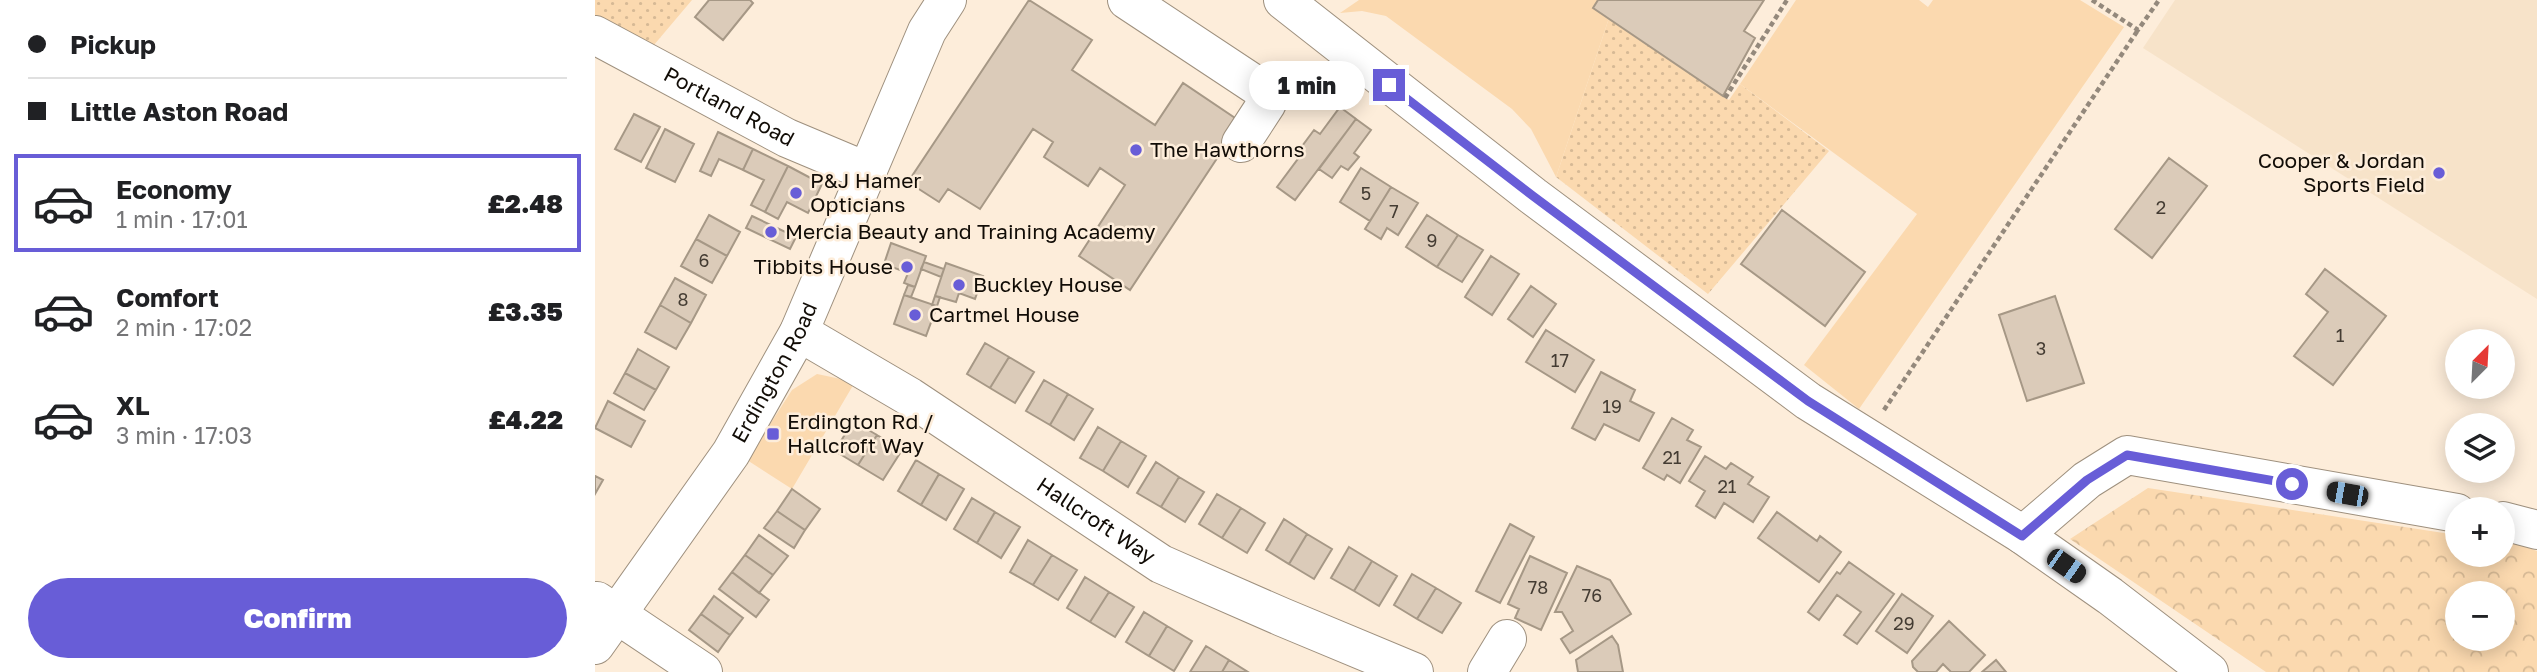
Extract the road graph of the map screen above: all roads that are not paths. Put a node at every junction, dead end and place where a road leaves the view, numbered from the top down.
1 (947, 0) edge
2 (1127, 0) edge
3 (1283, 0) edge
4 (595, 35) edge
5 (1241, 143) dead end
6 (868, 172) junction
7 (799, 332) junction
8 (2445, 511) edge
9 (2515, 524) edge
10 (2537, 530) edge
11 (2022, 536) junction
12 (606, 607) edge
13 (1507, 639) dead end
14 (595, 645) edge
15 (2190, 666) edge
16 (703, 672) edge
17 (1414, 672) edge
18 (1487, 672) edge

1 - 6 street, Erdington Road
2 - 5 street
3 - 11 street
4 - 6 street, Portland Road
6 - 7 street, Erdington Road
7 - 12 street, Erdington Road
7 - 17 street, Hallcroft Way
8 - 11 street
9 - 10 street
11 - 15 street
12 - 14 street, Erdington Road
12 - 16 street
13 - 18 street

